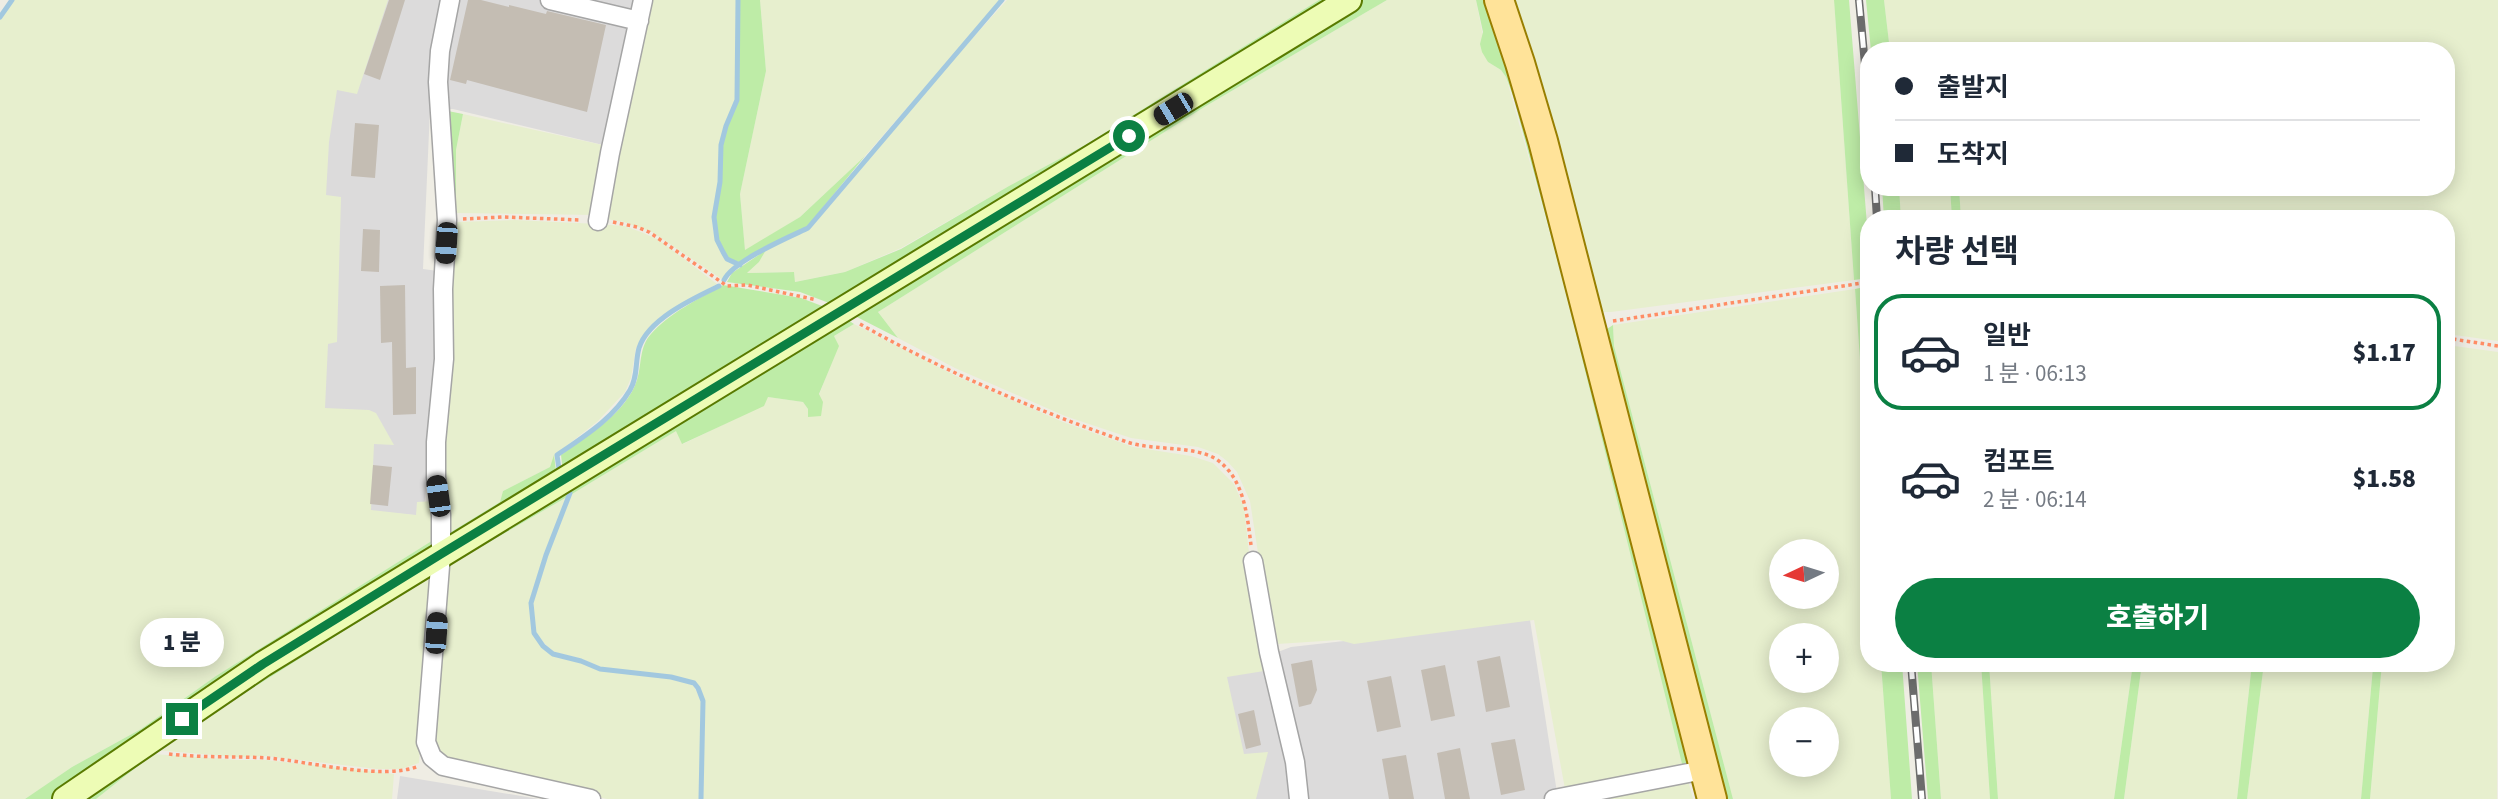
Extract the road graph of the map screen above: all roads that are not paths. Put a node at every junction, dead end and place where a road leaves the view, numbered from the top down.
1 (450, 0) edge
2 (550, 0) edge
3 (643, 0) edge
4 (1349, 0) edge
5 (1499, 0) edge
6 (639, 21) junction
7 (598, 220) road end
8 (441, 554) junction
9 (1253, 561) road end
10 (1704, 770) junction
11 (65, 799) edge
12 (591, 799) edge
13 (1299, 799) edge
14 (1554, 799) edge
15 (1712, 799) edge

1 - 8 street
2 - 6 street
3 - 6 street
4 - 8 main road
5 - 10 main road
6 - 7 street
8 - 11 main road
8 - 12 street
9 - 13 street
10 - 14 street
10 - 15 main road

